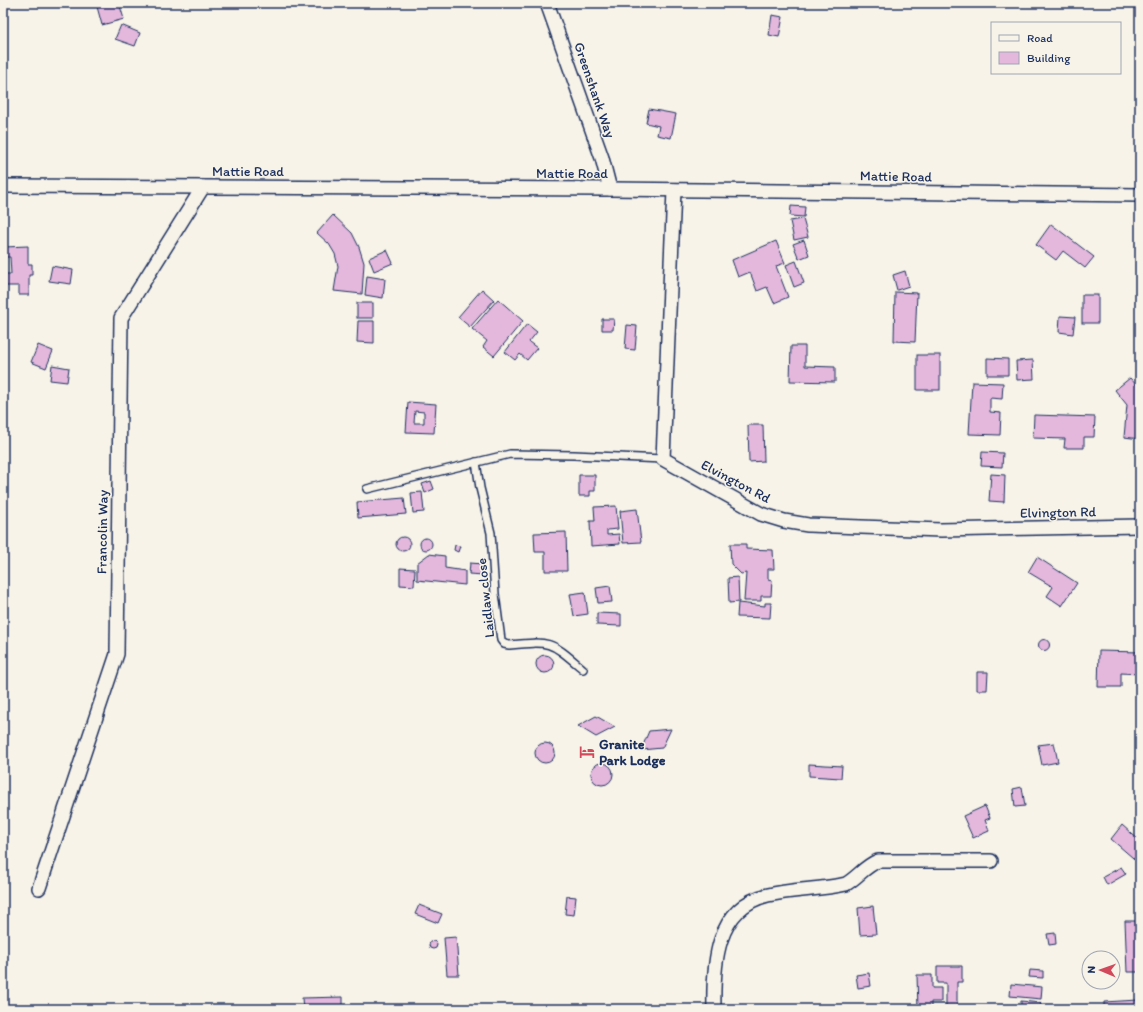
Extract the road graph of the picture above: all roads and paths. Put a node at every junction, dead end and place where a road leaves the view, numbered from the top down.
1 (547, 3) edge
2 (3, 186) edge
3 (203, 187) junction
4 (610, 189) junction
5 (674, 190) junction
6 (1140, 195) edge
7 (662, 460) junction
8 (476, 462) junction
9 (367, 489) dead end
10 (1140, 526) edge
11 (584, 668) dead end
12 (991, 861) dead end
13 (39, 888) dead end
14 (714, 1009) edge

1 - 4 street, Greenshank Way
2 - 3 street, Mattie Road
3 - 4 street, Mattie Road
3 - 13 street, Francolin Way
4 - 5 street, Mattie Road
5 - 6 street, Mattie Road
5 - 7 street
7 - 8 lane
7 - 10 street, Elvington Rd
8 - 9 lane
8 - 11 lane, Laidlaw close
12 - 14 street

